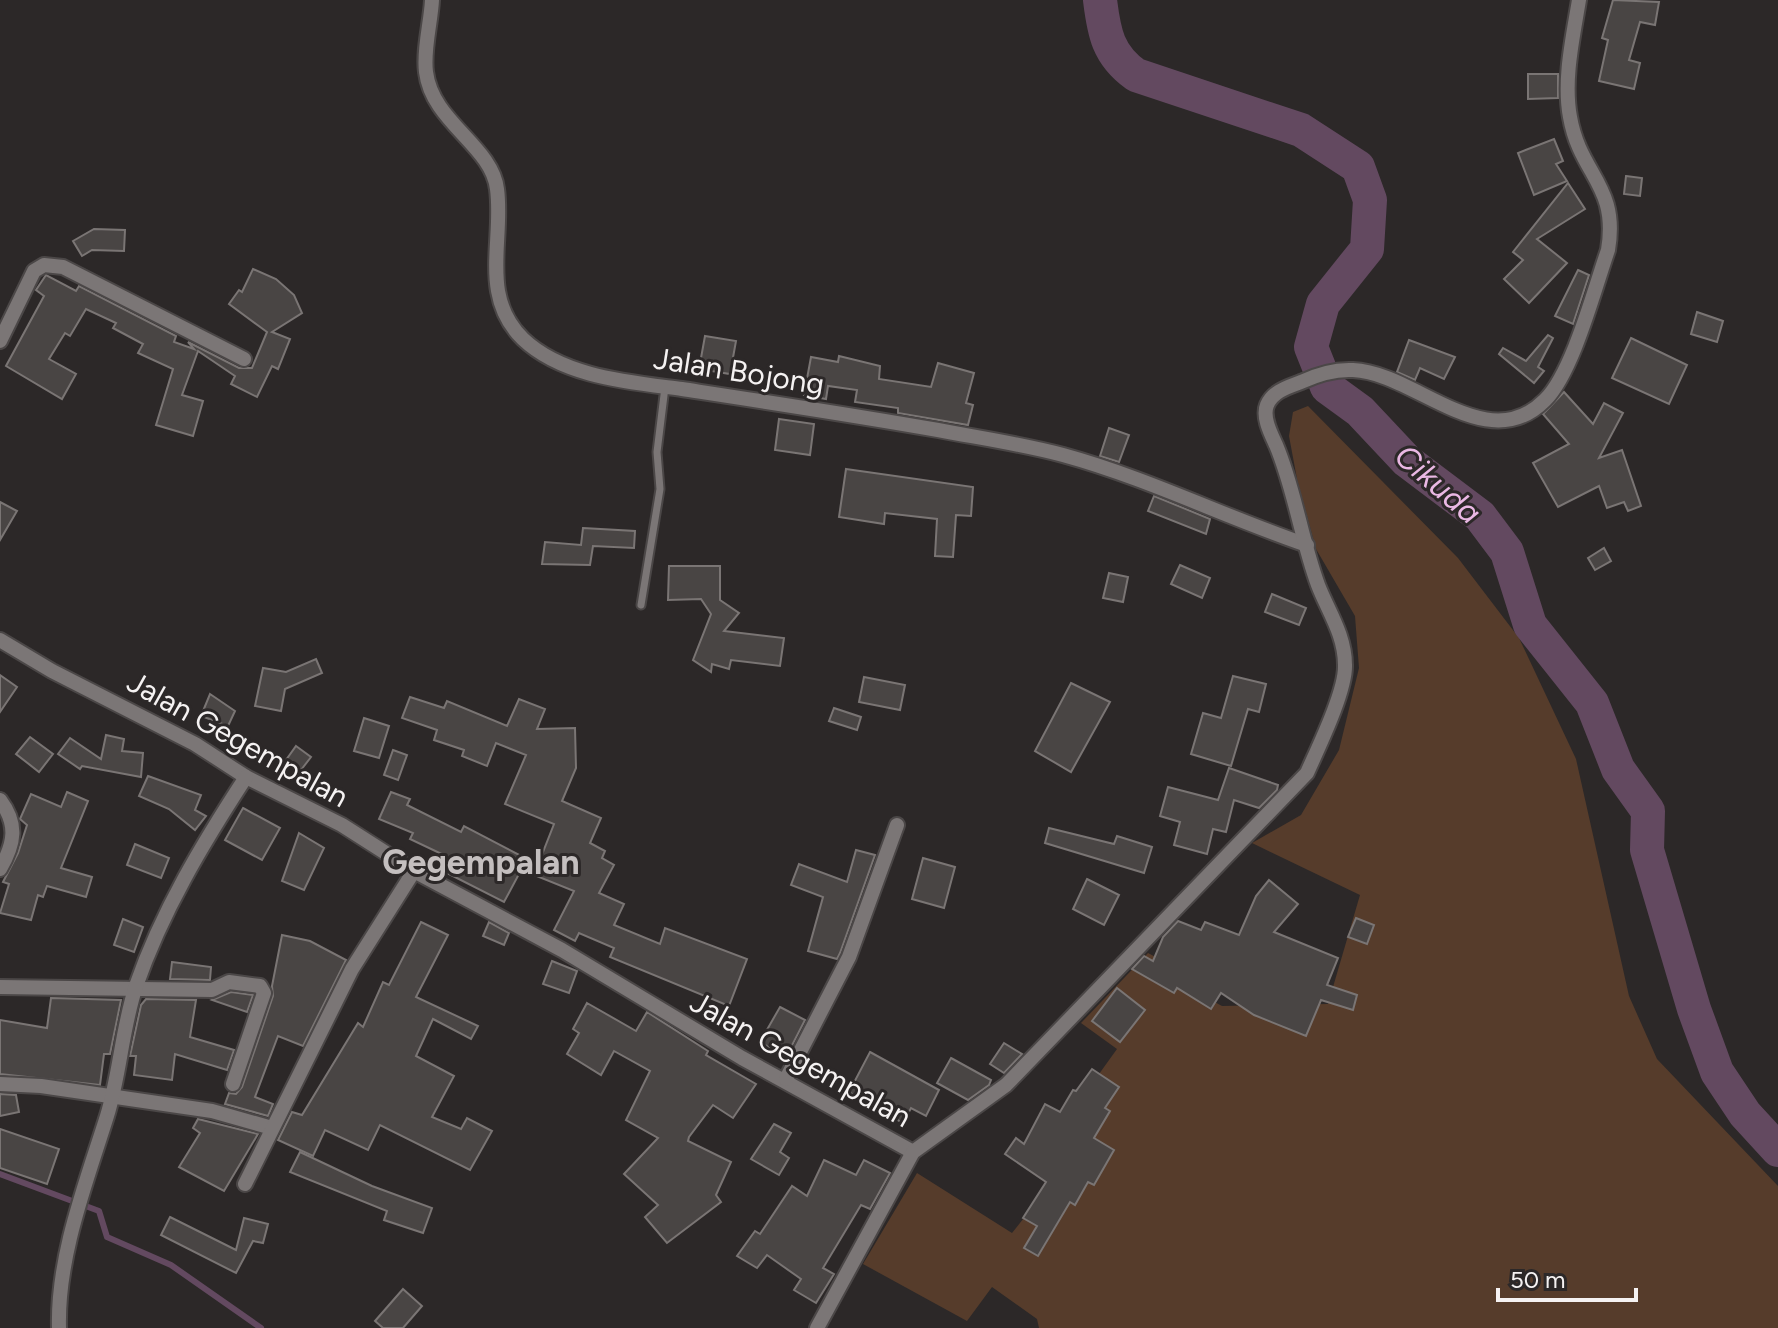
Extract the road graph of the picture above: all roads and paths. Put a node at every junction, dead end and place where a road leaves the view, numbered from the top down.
1 (432, 0) edge
2 (1579, 0) edge
3 (0, 341) edge
4 (244, 359) dead end
5 (665, 387) junction
6 (1307, 545) junction
7 (641, 605) dead end
8 (0, 640) edge
9 (246, 777) junction
10 (0, 800) edge
11 (897, 825) dead end
12 (0, 869) edge
13 (414, 871) junction
14 (0, 987) edge
15 (135, 989) junction
16 (786, 1079) junction
17 (0, 1084) edge
18 (233, 1084) dead end
19 (112, 1099) junction
20 (272, 1128) junction
21 (913, 1152) junction
22 (245, 1184) dead end
23 (59, 1328) edge
24 (817, 1328) edge

1 - 5 street, Jalan Bojong
2 - 6 street, Jalan Gegempalan
3 - 4 street
5 - 6 street, Jalan Bojong
5 - 7 lane
6 - 21 street, Jalan Gegempalan
8 - 9 street, Jalan Gegempalan
9 - 13 street, Jalan Gegempalan
9 - 15 street
10 - 12 street
11 - 16 street
13 - 16 street, Jalan Gegempalan
13 - 20 street
14 - 15 street
15 - 18 street
15 - 19 street
16 - 21 street, Jalan Gegempalan
17 - 19 street
19 - 20 street
19 - 23 street
20 - 22 street
21 - 24 street

